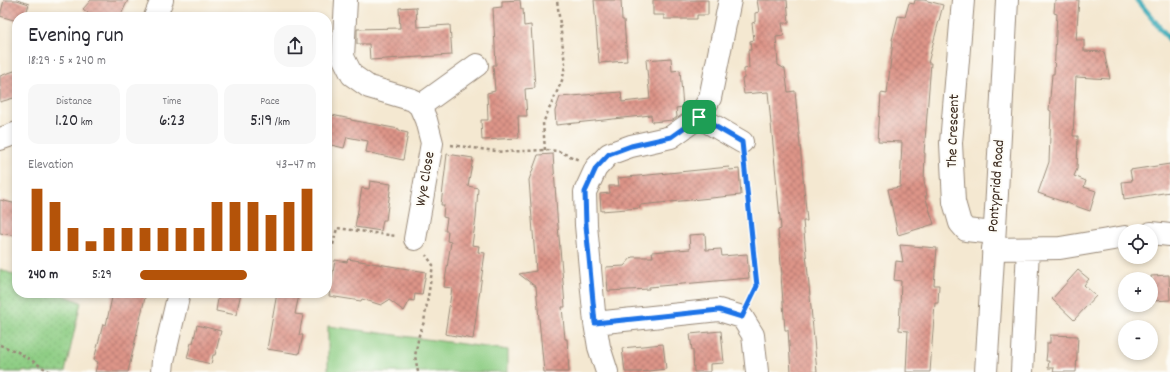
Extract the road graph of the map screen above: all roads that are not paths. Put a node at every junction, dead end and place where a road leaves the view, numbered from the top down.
1 (162, 0) edge
2 (346, 0) edge
3 (730, 0) edge
4 (962, 0) edge
5 (1007, 0) edge
6 (157, 12) edge
7 (477, 65) dead end
8 (420, 106) junction
9 (699, 117) junction
10 (12, 135) edge
11 (0, 139) edge
12 (742, 142) road end
13 (1158, 234) edge
14 (1170, 235) edge
15 (415, 239) road end
16 (1118, 239) edge
17 (994, 241) junction
18 (1028, 249) junction
19 (178, 298) edge
20 (595, 323) junction
21 (162, 372) edge
22 (607, 372) edge
23 (757, 372) edge
24 (986, 372) edge
25 (1022, 372) edge

1 - 6 street
2 - 8 street
3 - 9 street
4 - 17 street, The Crescent
5 - 17 street, Pontypridd Road
7 - 8 street
8 - 15 street, Wye Close
9 - 12 street
9 - 20 street
10 - 11 street
13 - 14 street
16 - 18 street
17 - 18 street
17 - 24 street, Pontypridd Road
18 - 25 street
19 - 21 street
20 - 22 street
20 - 23 street

